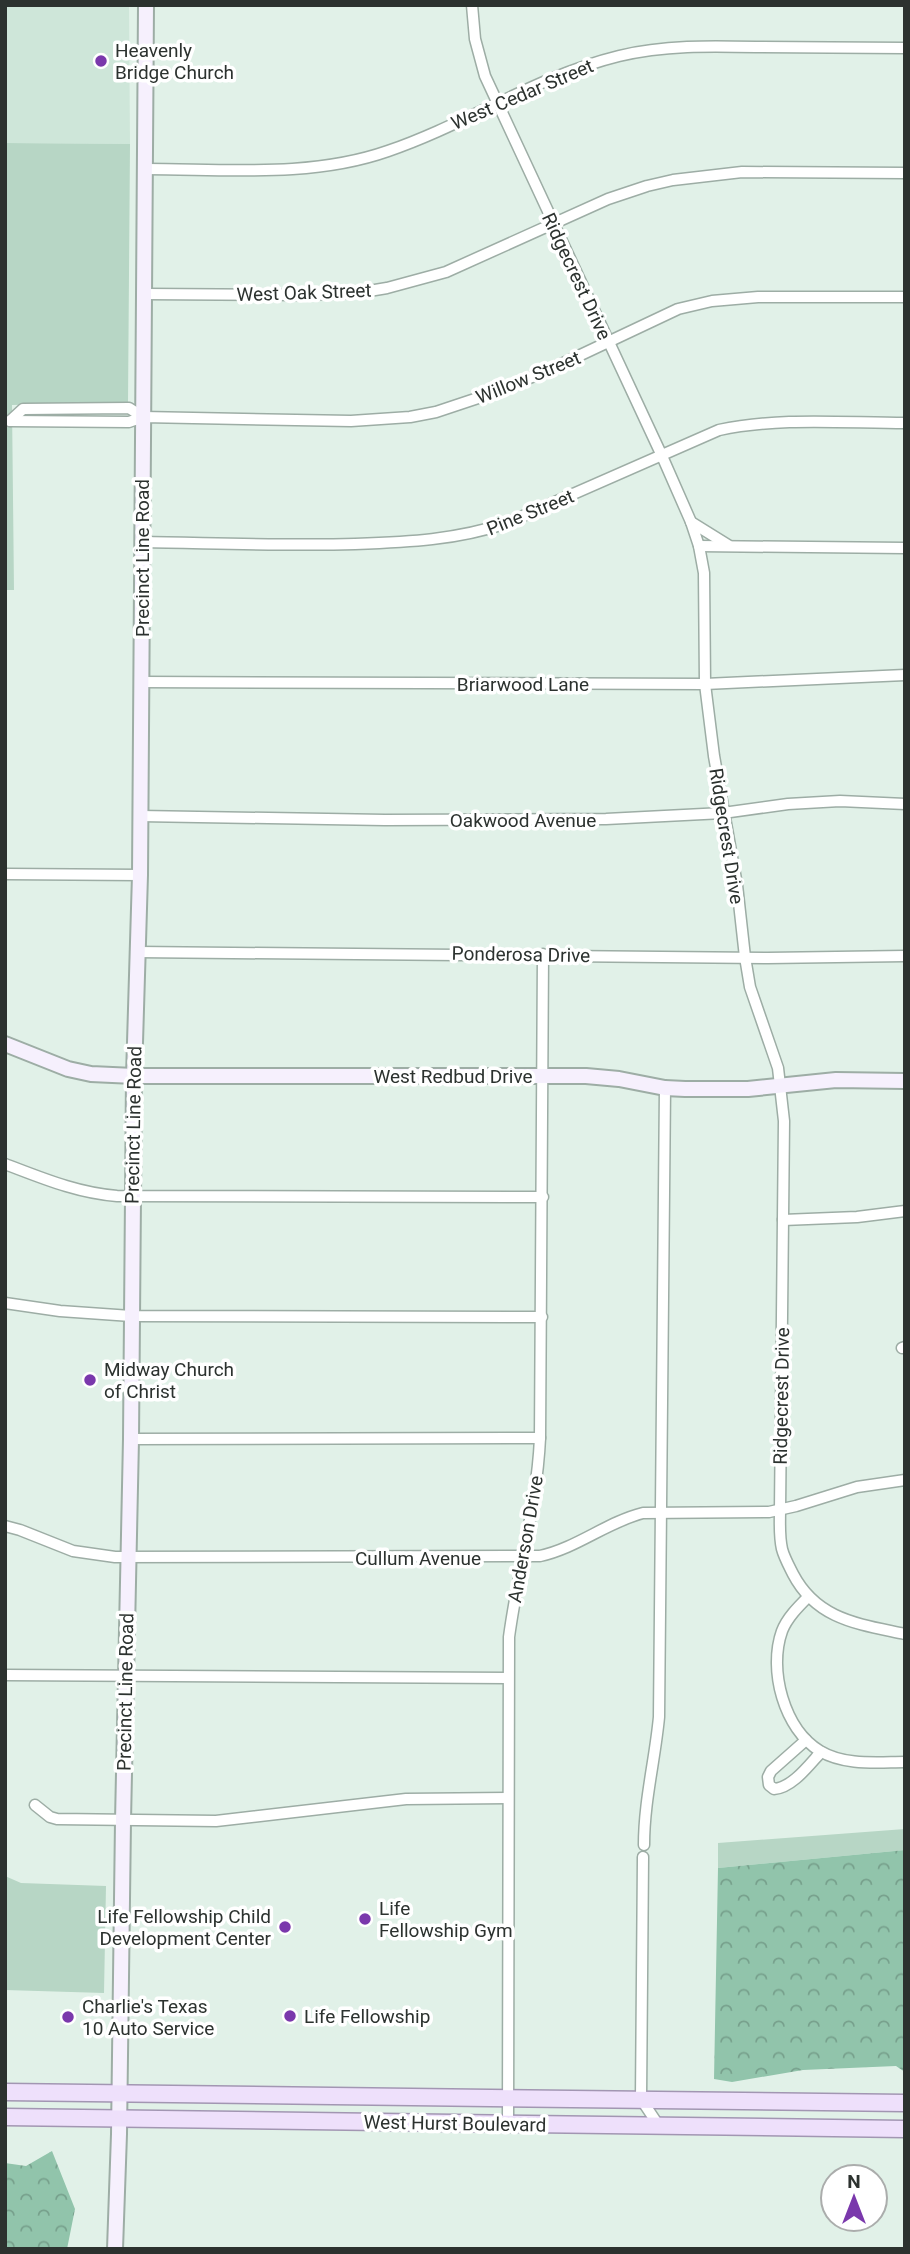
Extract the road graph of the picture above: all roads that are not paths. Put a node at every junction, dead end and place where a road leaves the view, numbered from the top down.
1 (146, 5) edge
2 (472, 5) edge
3 (905, 48) edge
4 (498, 102) junction
5 (146, 169) junction
6 (905, 173) edge
7 (553, 224) junction
8 (145, 294) junction
9 (905, 298) edge
10 (608, 342) junction
11 (143, 417) junction
12 (905, 423) edge
13 (662, 456) junction
14 (691, 522) junction
15 (142, 542) junction
16 (699, 546) junction
17 (731, 546) junction
18 (905, 548) edge
19 (905, 675) edge
20 (141, 682) junction
21 (705, 684) junction
22 (905, 804) edge
23 (723, 813) junction
24 (140, 816) junction
25 (5, 874) edge
26 (139, 875) junction
27 (137, 952) junction
28 (543, 954) junction
29 (905, 956) edge
30 (745, 957) junction
31 (5, 1044) edge
32 (134, 1076) junction
33 (543, 1076) junction
34 (905, 1081) edge
35 (781, 1085) junction
36 (665, 1088) junction
37 (5, 1164) edge
38 (132, 1196) junction
39 (543, 1197) junction
40 (905, 1211) edge
41 (783, 1220) junction
42 (5, 1303) edge
43 (131, 1316) junction
44 (542, 1317) junction
45 (540, 1438) junction
46 (131, 1439) junction
47 (905, 1480) edge
48 (780, 1510) junction
49 (660, 1512) junction
50 (5, 1526) edge
51 (128, 1557) junction
52 (522, 1557) junction
53 (808, 1597) junction
54 (905, 1634) edge
55 (5, 1675) edge
56 (125, 1677) junction
57 (508, 1678) junction
58 (806, 1740) junction
59 (821, 1752) junction
60 (905, 1762) edge
61 (508, 1798) junction
62 (35, 1805) dead end
63 (122, 1821) junction
64 (644, 1844) dead end
65 (643, 1857) dead end
66 (5, 2092) edge
67 (119, 2093) junction
68 (508, 2098) junction
69 (641, 2099) junction
70 (856, 2102) junction
71 (905, 2103) edge
72 (5, 2118) edge
73 (119, 2120) junction
74 (508, 2124) junction
75 (659, 2126) junction
76 (855, 2129) junction
77 (905, 2129) edge
78 (116, 2248) edge

1 - 5 main road, Precinct Line Road
2 - 4 street, Ridgecrest Drive
3 - 4 street, West Cedar Street
4 - 5 street, West Cedar Street
4 - 7 street, Ridgecrest Drive
5 - 8 main road, Precinct Line Road
6 - 7 street, West Oak Street
7 - 8 street, West Oak Street
7 - 10 street, Ridgecrest Drive
8 - 11 main road, Precinct Line Road
9 - 10 street, Willow Street
10 - 11 street, Willow Street
10 - 13 street, Ridgecrest Drive
11 - 11 street, Willow Street
11 - 15 main road, Precinct Line Road
12 - 13 street, Pine Street
13 - 14 street, Ridgecrest Drive
13 - 15 street, Pine Street
14 - 16 street, Ridgecrest Drive
14 - 17 street
15 - 20 main road, Precinct Line Road
16 - 17 street
16 - 21 street, Ridgecrest Drive
17 - 18 street
19 - 21 street, Briarwood Lane
20 - 21 street, Briarwood Lane
20 - 24 main road, Precinct Line Road
21 - 23 street, Ridgecrest Drive
22 - 23 street, Oakwood Avenue
23 - 24 street, Oakwood Avenue
23 - 30 street, Ridgecrest Drive
24 - 26 main road, Precinct Line Road
25 - 26 street
26 - 27 main road, Precinct Line Road
27 - 28 street, Ponderosa Drive
27 - 32 main road, Precinct Line Road
28 - 30 street, Ponderosa Drive
28 - 33 street, Anderson Drive
29 - 30 street, Ponderosa Drive
30 - 35 street, Ridgecrest Drive
31 - 32 main road, West Redbud Drive
32 - 33 main road, West Redbud Drive
32 - 38 main road, Precinct Line Road
33 - 36 main road, West Redbud Drive
33 - 39 street, Anderson Drive
34 - 35 main road, West Redbud Drive
35 - 36 main road, West Redbud Drive
35 - 41 street, Ridgecrest Drive
36 - 49 street
37 - 38 street
38 - 39 street
38 - 43 main road, Precinct Line Road
39 - 44 street, Anderson Drive
40 - 41 street
41 - 48 street, Ridgecrest Drive
42 - 43 street
43 - 44 street
43 - 46 main road, Precinct Line Road
44 - 45 street, Anderson Drive
45 - 46 street
45 - 52 street, Anderson Drive
46 - 51 main road, Precinct Line Road
47 - 48 street, Cullum Avenue
48 - 49 street, Cullum Avenue
48 - 53 street, Ridgecrest Drive
49 - 52 street, Cullum Avenue
49 - 64 street
50 - 51 street, Cullum Avenue
51 - 52 street, Cullum Avenue
51 - 56 main road, Precinct Line Road
52 - 57 street, Anderson Drive
53 - 54 street, Ridgecrest Drive
53 - 58 street
55 - 56 street
56 - 57 street
56 - 63 main road, Precinct Line Road
57 - 61 street, Anderson Drive
58 - 59 street
58 - 59 street
59 - 60 street
61 - 63 street
61 - 68 street, Anderson Drive
62 - 63 street
63 - 67 main road, Precinct Line Road
65 - 69 street
66 - 67 main road, West Hurst Boulevard
67 - 68 main road, West Hurst Boulevard
67 - 73 main road, Precinct Line Road
68 - 69 main road, West Hurst Boulevard
68 - 74 street, Anderson Drive
69 - 70 main road, West Hurst Boulevard
69 - 75 street
70 - 71 main road, West Hurst Boulevard
70 - 76 main road
72 - 73 main road, West Hurst Boulevard
73 - 74 main road, West Hurst Boulevard
73 - 78 main road, Precinct Line Road
74 - 75 main road, West Hurst Boulevard
75 - 76 main road, West Hurst Boulevard
76 - 77 main road, West Hurst Boulevard

